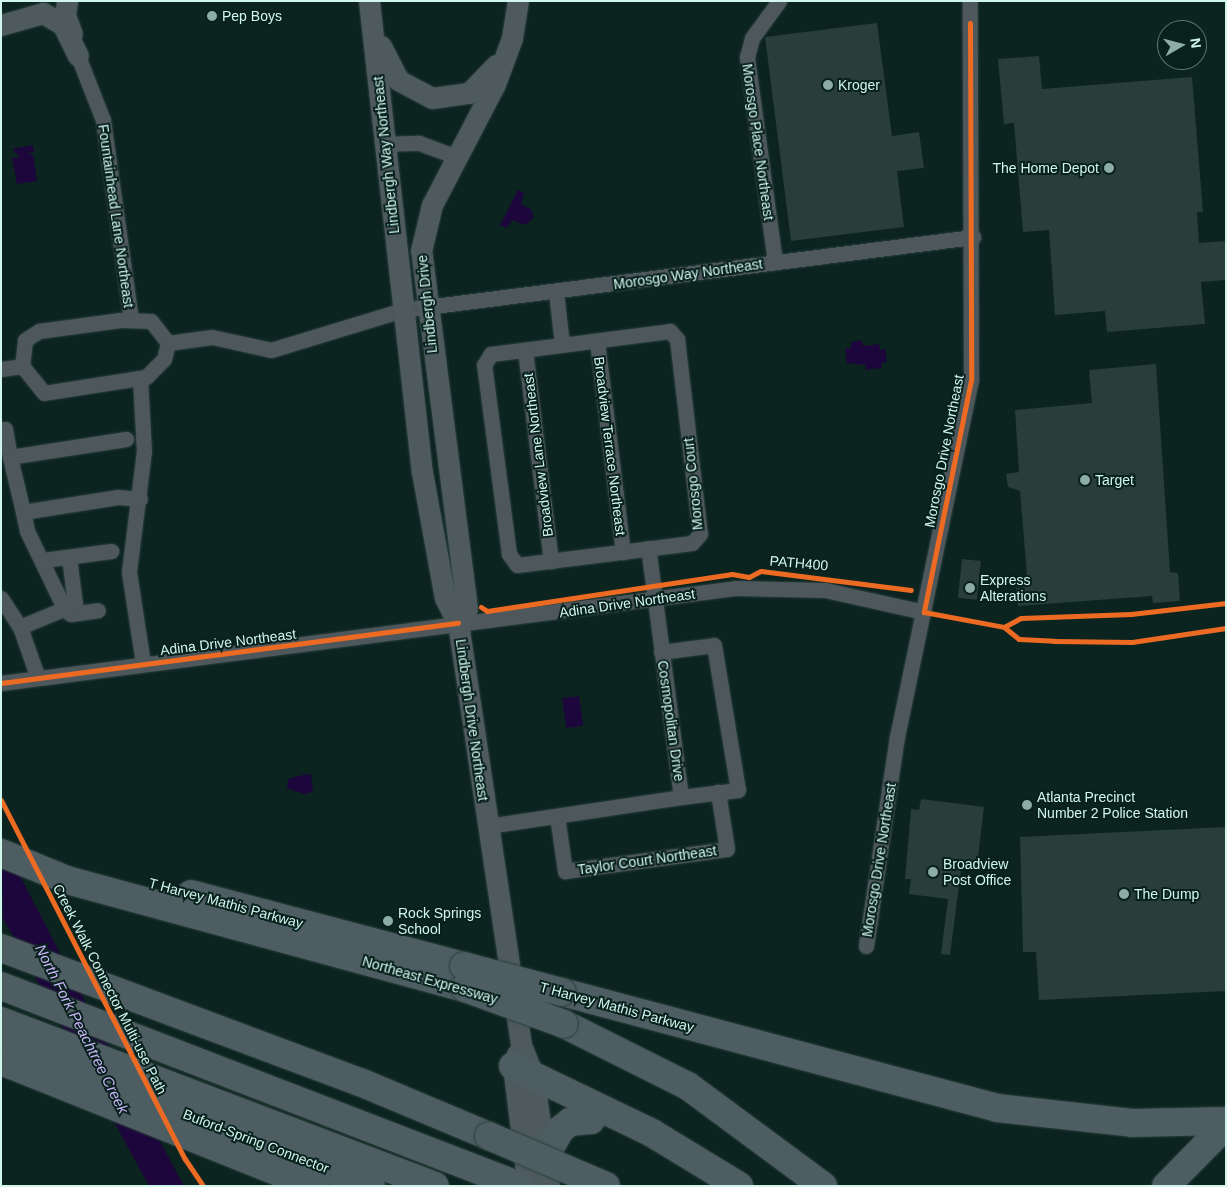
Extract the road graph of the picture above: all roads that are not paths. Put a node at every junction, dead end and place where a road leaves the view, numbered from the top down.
1 (31, 1) edge
2 (67, 1) edge
3 (369, 1) edge
4 (518, 1) edge
5 (779, 1) edge
6 (970, 1) edge
7 (1, 12) edge
8 (1, 25) edge
9 (374, 27) junction
10 (512, 38) junction
11 (78, 56) junction
12 (384, 149) junction
13 (454, 162) junction
14 (973, 237) junction
15 (775, 262) junction
16 (556, 292) junction
17 (426, 307) junction
18 (403, 310) junction
19 (131, 320) junction
20 (597, 341) junction
21 (168, 342) junction
22 (562, 345) junction
23 (525, 350) junction
24 (22, 366) junction
25 (1, 369) edge
26 (140, 378) junction
27 (1, 430) edge
28 (126, 439) dead end
29 (10, 457) junction
30 (140, 499) junction
31 (23, 512) junction
32 (648, 548) junction
33 (111, 551) dead end
34 (623, 552) junction
35 (69, 557) junction
36 (43, 560) junction
37 (551, 561) junction
38 (1, 598) edge
39 (654, 600) junction
40 (65, 610) junction
41 (98, 610) dead end
42 (924, 612) junction
43 (458, 623) junction
44 (20, 627) junction
45 (661, 652) junction
46 (143, 664) junction
47 (38, 678) junction
48 (1, 683) edge
49 (718, 792) junction
50 (681, 798) junction
51 (557, 816) junction
52 (488, 826) junction
53 (8, 855) edge
54 (866, 946) dead end
55 (1, 948) edge
56 (464, 977) junction
57 (2, 987) edge
58 (8, 1040) edge
59 (523, 1073) junction
60 (591, 1120) junction
61 (1226, 1121) edge
62 (1226, 1126) edge
63 (544, 1159) junction
64 (314, 1186) edge
65 (371, 1186) edge
66 (435, 1186) edge
67 (520, 1186) edge
68 (528, 1186) edge
69 (549, 1186) edge
70 (606, 1186) edge
71 (706, 1186) edge
72 (739, 1186) edge
73 (823, 1186) edge
74 (1166, 1186) edge

1 - 7 main road
2 - 11 main road
3 - 9 main road, Lindbergh Way Northeast
4 - 10 main road, Lindbergh Drive
5 - 15 street, Morosgo Place Northeast
6 - 14 street, Morosgo Drive Northeast
8 - 11 main road
9 - 10 main road
9 - 12 main road, Lindbergh Way Northeast
10 - 13 main road, Lindbergh Drive
11 - 19 street, Fountainhead Lane Northeast
12 - 13 street
12 - 18 main road, Lindbergh Way Northeast
13 - 17 main road, Lindbergh Drive
14 - 15 street, Morosgo Way Northeast
14 - 42 street, Morosgo Drive Northeast
15 - 16 street, Morosgo Way Northeast
16 - 17 street, Morosgo Way Northeast
16 - 22 street
17 - 18 street, Morosgo Way Northeast
17 - 43 main road, Lindbergh Drive
18 - 21 street, Morosgo Way Northeast
18 - 43 main road, Lindbergh Drive Northeast
19 - 21 street
19 - 24 street
20 - 22 street, Morosgo Court
20 - 32 street, Morosgo Court
20 - 34 street, Broadview Terrace Northeast
21 - 26 street
22 - 23 street, Morosgo Court
23 - 37 street, Broadview Lane Northeast
23 - 37 street, Morosgo Court
24 - 25 street
24 - 26 street
26 - 30 street
27 - 29 street
28 - 29 street
29 - 31 street
30 - 31 street
30 - 46 street
31 - 36 street
32 - 34 street, Morosgo Court
32 - 39 street, Cosmopolitan Drive
33 - 35 street
34 - 37 street, Morosgo Court
35 - 36 street
35 - 40 street
36 - 40 street
38 - 44 street
39 - 42 street, Adina Drive Northeast
39 - 43 street, Adina Drive Northeast
39 - 45 street, Cosmopolitan Drive
40 - 41 street
40 - 44 street
42 - 54 street, Morosgo Drive Northeast
43 - 46 street, Adina Drive Northeast
43 - 52 main road, Lindbergh Drive Northeast
44 - 47 street
45 - 49 street
45 - 50 street, Cosmopolitan Drive
46 - 47 street, Adina Drive Northeast
47 - 48 street, Adina Drive Northeast
49 - 50 street
49 - 51 street, Taylor Court Northeast
50 - 51 street, Cosmopolitan Drive
51 - 52 street, Cosmopolitan Drive
52 - 59 main road, Lindbergh Drive Northeast
53 - 56 highway, Northeast Expressway
53 - 56 highway, T Harvey Mathis Parkway
55 - 70 highway, bridge
56 - 61 highway, T Harvey Mathis Parkway, bridge
56 - 73 highway, Northeast Expressway, bridge
57 - 67 highway
58 - 64 highway, Buford-Spring Connector
58 - 65 highway, Buford-Spring Connector
58 - 66 highway
59 - 60 highway
59 - 63 main road, Lindbergh Drive Northeast
59 - 68 main road, Lindbergh Drive Northeast
59 - 72 highway
60 - 63 highway
60 - 71 highway
62 - 74 highway
63 - 69 main road, Lindbergh Drive Northeast

